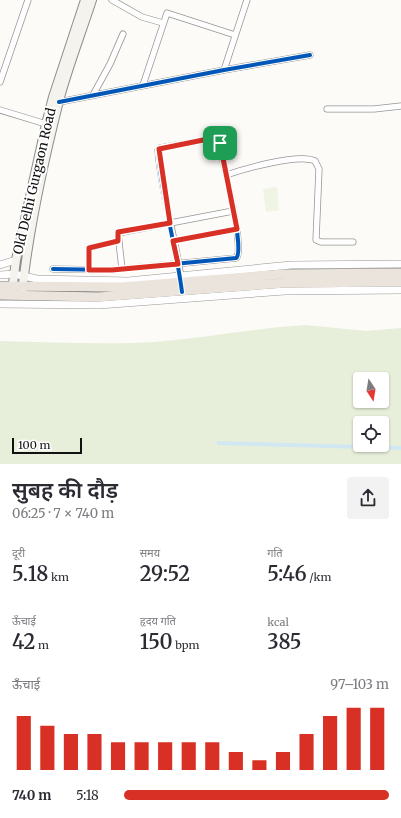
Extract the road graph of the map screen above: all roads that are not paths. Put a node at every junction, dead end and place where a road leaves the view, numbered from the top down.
1 (28, 0) edge
2 (85, 0) edge
3 (92, 0) edge
4 (114, 0) edge
5 (247, 0) edge
6 (163, 23) junction
7 (122, 34) dead end
8 (235, 35) junction
9 (310, 56) dead end
10 (224, 70) junction
11 (1, 75) edge
12 (0, 82) edge
13 (143, 85) junction
14 (93, 95) junction
15 (58, 99) junction
16 (401, 106) edge
17 (327, 109) dead end
18 (0, 110) edge
19 (46, 124) junction
20 (226, 175) junction
21 (233, 211) junction
22 (170, 223) junction
23 (237, 229) junction
24 (118, 241) junction
25 (173, 241) junction
26 (353, 242) dead end
27 (16, 260) junction
28 (178, 264) junction
29 (401, 264) edge
30 (0, 265) edge
31 (53, 269) dead end
32 (122, 269) junction
33 (89, 270) junction
34 (401, 273) edge
35 (14, 274) junction
36 (0, 275) edge
37 (24, 276) junction
38 (181, 279) junction
39 (401, 282) edge
40 (0, 286) edge
41 (13, 286) junction
42 (23, 286) junction
43 (401, 290) edge
44 (182, 292) junction
45 (0, 296) edge
46 (12, 296) junction
47 (22, 296) junction
48 (0, 304) edge

1 - 11 street
2 - 15 main road, Old Delhi Gurgaon Road
3 - 15 main road, Old Delhi Gurgaon Road
4 - 6 street
5 - 8 street
6 - 8 street
6 - 13 street
7 - 14 street
8 - 10 street
9 - 10 street
10 - 13 street
11 - 12 street
13 - 14 street
14 - 15 street
15 - 19 main road, Old Delhi Gurgaon Road
15 - 37 main road, Old Delhi Gurgaon Road
16 - 17 street
18 - 19 street
19 - 27 main road, Old Delhi Gurgaon Road
20 - 21 street
20 - 22 street
20 - 26 street
21 - 22 street
21 - 23 street
22 - 24 street
22 - 25 street
23 - 25 street
23 - 28 street
24 - 32 street
24 - 33 street
25 - 28 street
27 - 30 street
27 - 35 main road, Old Delhi Gurgaon Road
28 - 32 street
28 - 38 street
29 - 38 street
31 - 33 street
32 - 33 street
34 - 38 highway
35 - 36 street
35 - 37 street
35 - 41 main road, Old Delhi Gurgaon Road
37 - 38 street
37 - 42 main road, Old Delhi Gurgaon Road
38 - 42 highway
38 - 44 street
39 - 44 highway
40 - 41 highway
41 - 42 highway
41 - 46 main road, Old Delhi Gurgaon Road
42 - 47 main road, Old Delhi Gurgaon Road
43 - 48 street
44 - 47 highway
45 - 46 highway
46 - 47 highway

